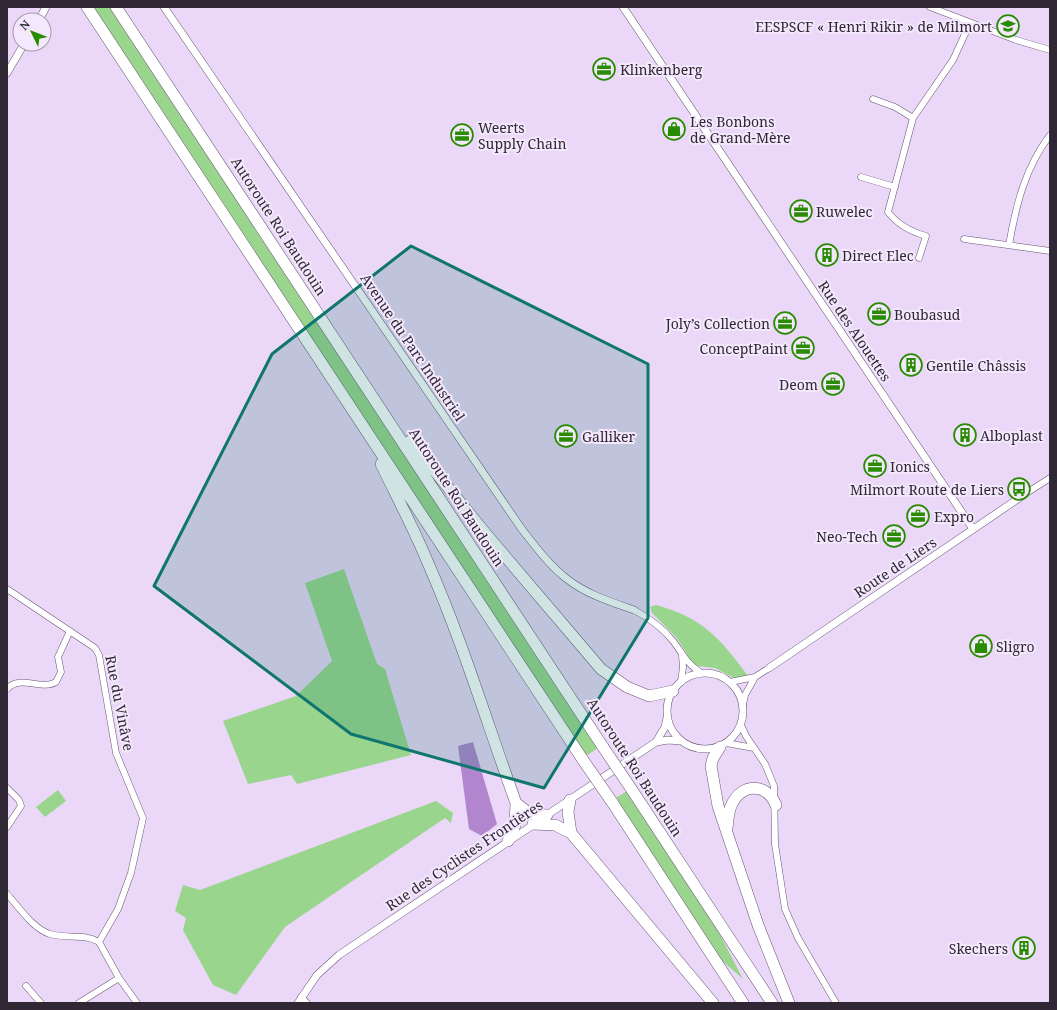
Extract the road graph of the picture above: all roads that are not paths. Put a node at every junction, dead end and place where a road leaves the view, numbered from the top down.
1 (87, 7) edge
2 (116, 7) edge
3 (164, 7) edge
4 (623, 7) edge
5 (930, 7) edge
6 (970, 23) junction
7 (1050, 50) edge
8 (19, 52) edge
9 (7, 73) edge
10 (873, 99) dead end
11 (913, 118) junction
12 (1050, 135) edge
13 (861, 177) dead end
14 (895, 187) junction
15 (964, 239) dead end
16 (1009, 245) junction
17 (1050, 251) edge
18 (919, 258) dead end
19 (395, 430) junction
20 (370, 438) junction
21 (1050, 478) edge
22 (1025, 494) joint
23 (973, 529) junction
24 (7, 590) edge
25 (634, 610) joint
26 (70, 631) junction
27 (682, 656) junction
28 (769, 668) joint
29 (701, 673) junction
30 (755, 677) junction
31 (680, 682) junction
32 (730, 682) junction
33 (7, 689) edge
34 (673, 691) junction
35 (743, 704) junction
36 (667, 717) junction
37 (741, 725) junction
38 (681, 741) junction
39 (656, 742) junction
40 (723, 745) junction
41 (754, 748) junction
42 (7, 788) edge
43 (570, 800) junction
44 (516, 803) junction
45 (776, 805) junction
46 (547, 816) junction
47 (533, 824) junction
48 (7, 827) edge
49 (571, 833) junction
50 (727, 833) junction
51 (508, 841) junction
52 (7, 894) edge
53 (99, 942) junction
54 (119, 978) junction
55 (26, 986) dead end
56 (300, 1000) edge
57 (41, 1003) edge
58 (79, 1003) edge
59 (137, 1003) edge
60 (307, 1003) edge
61 (713, 1003) edge
62 (743, 1003) edge
63 (772, 1003) edge
64 (789, 1003) edge
65 (836, 1003) edge

1 - 20 highway
2 - 19 highway, Autoroute Roi Baudouin
3 - 25 street, Avenue du Parc Industriel
4 - 23 street, Rue des Alouettes
5 - 6 street
6 - 7 street
6 - 11 street
8 - 9 street
10 - 11 street
11 - 14 street
12 - 16 street
13 - 14 street
14 - 18 street
15 - 16 street
16 - 17 street
19 - 34 highway
19 - 63 highway, Autoroute Roi Baudouin, bridge
20 - 44 highway
20 - 62 highway, bridge
21 - 22 street, Route de Liers
22 - 23 street, Route de Liers
23 - 28 street, Route de Liers
24 - 26 street
25 - 27 street, Avenue du Parc Industriel
26 - 33 street
26 - 53 street, Rue du Vinâve
27 - 29 street, Avenue du Parc Industriel
27 - 31 street
28 - 30 street, Route de Liers
29 - 31 street
29 - 32 street
30 - 32 street, Route de Liers
30 - 35 street, Route de Liers
31 - 34 street
32 - 35 street
34 - 36 street
35 - 37 street
36 - 38 street
36 - 39 street, Rue des Cyclistes Frontières
37 - 40 street
37 - 41 street
38 - 39 street, Rue des Cyclistes Frontières
38 - 40 street
39 - 43 street, Rue des Cyclistes Frontières
40 - 41 street
40 - 50 highway
41 - 45 street
42 - 48 street
43 - 46 street, Rue des Cyclistes Frontières
43 - 49 highway
44 - 46 highway
44 - 51 highway
45 - 50 highway
45 - 65 street
46 - 47 street, Rue des Cyclistes Frontières
47 - 49 highway
47 - 51 street, Rue des Cyclistes Frontières
49 - 61 highway
50 - 64 highway
51 - 56 street, Rue des Cyclistes Frontières
52 - 53 street
53 - 54 street
54 - 58 street
54 - 59 street
55 - 57 street
56 - 60 street

